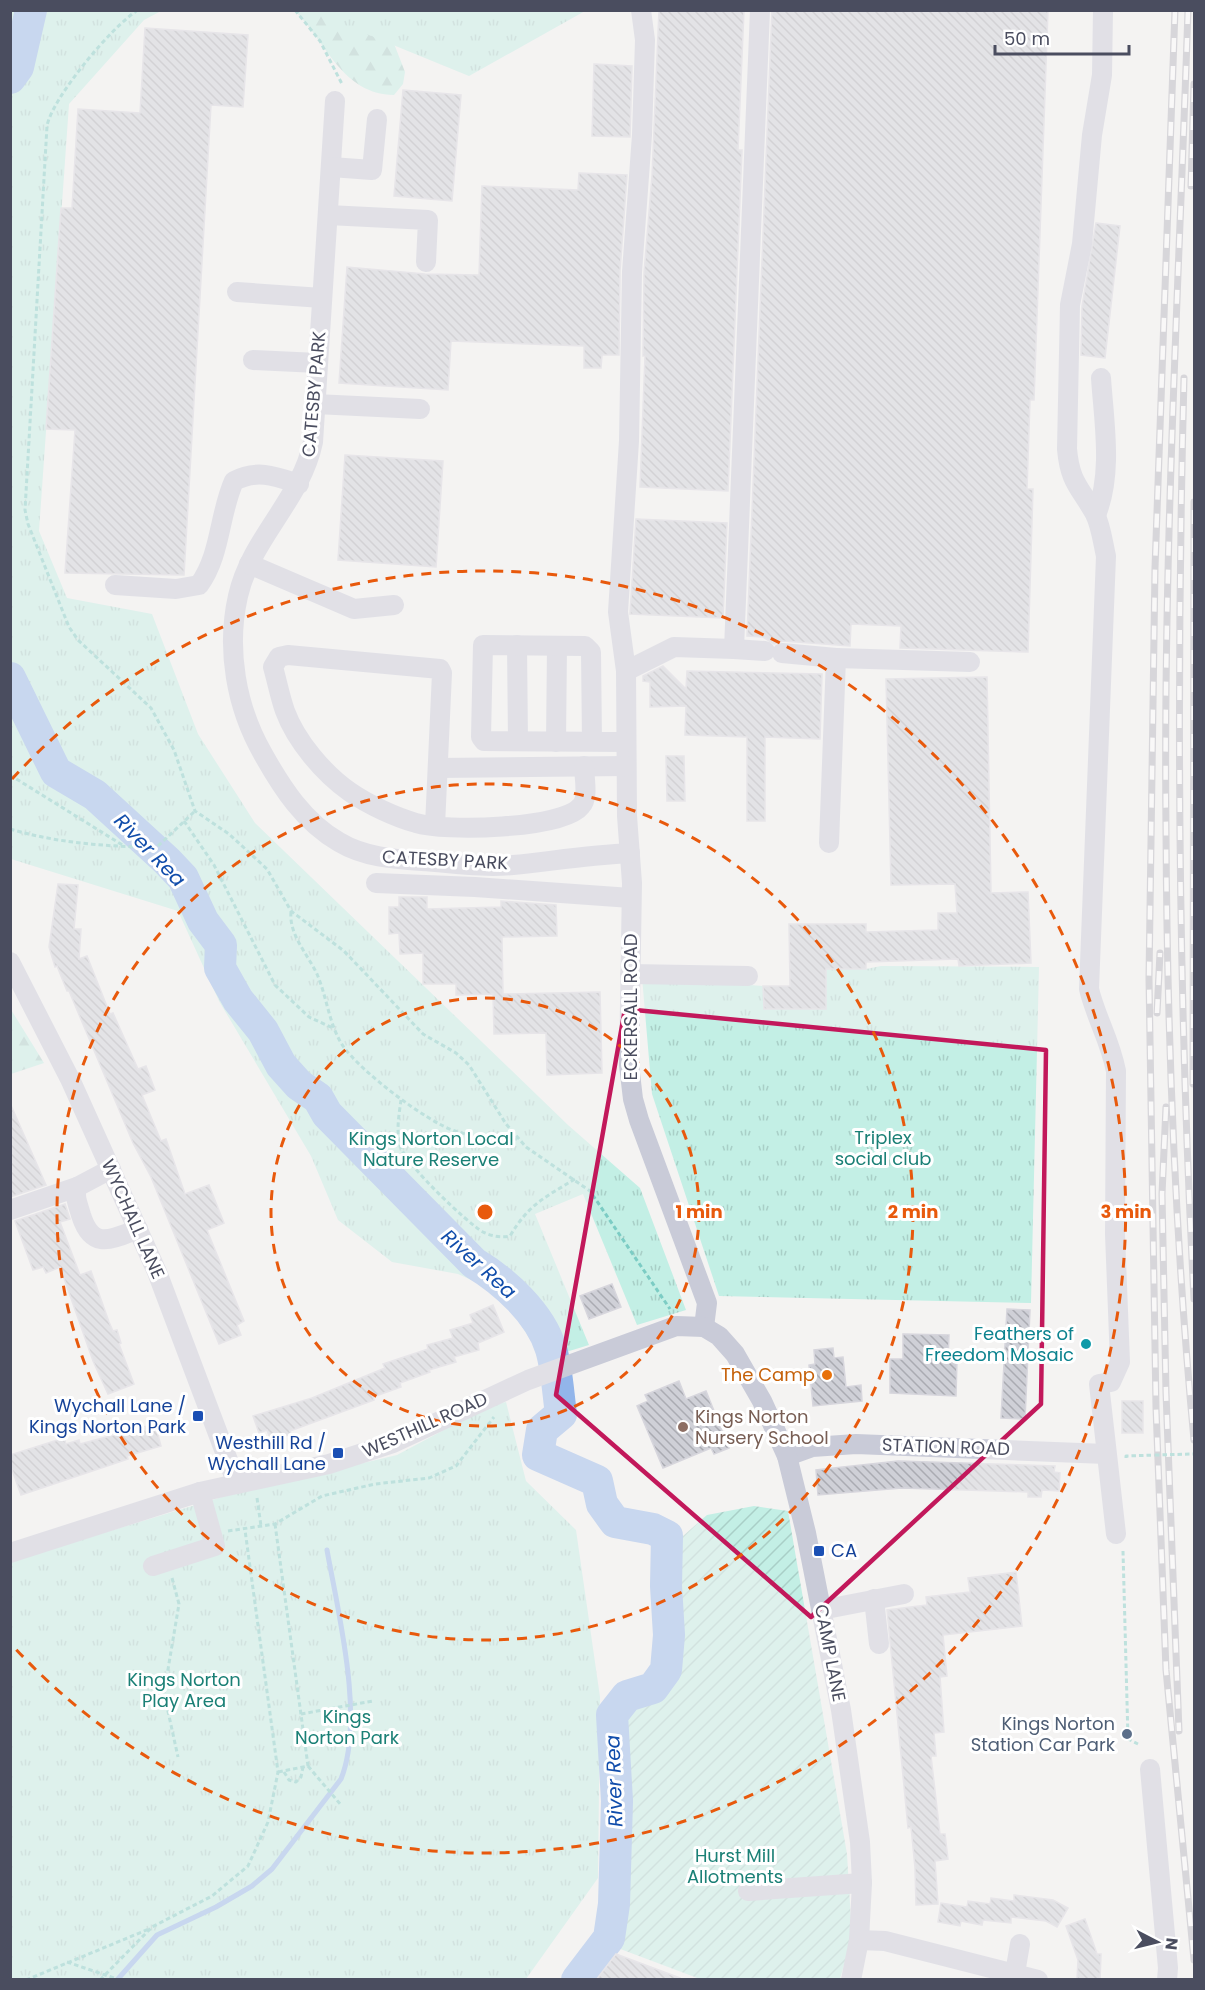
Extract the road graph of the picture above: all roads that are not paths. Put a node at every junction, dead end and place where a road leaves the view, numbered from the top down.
1 (641, 10) edge
2 (760, 10) edge
3 (1103, 10) edge
4 (335, 101) road end
5 (377, 119) dead end
6 (331, 167) junction
7 (328, 214) junction
8 (426, 262) dead end
9 (237, 292) dead end
10 (322, 298) junction
11 (254, 360) dead end
12 (318, 363) junction
13 (1101, 378) dead end
14 (315, 404) junction
15 (420, 409) dead end
16 (299, 484) junction
17 (1096, 515) junction
18 (249, 564) junction
19 (115, 585) dead end
20 (394, 605) dead end
21 (518, 645) junction
22 (557, 646) junction
23 (734, 649) junction
24 (836, 658) junction
25 (970, 662) dead end
26 (626, 671) junction
27 (518, 741) junction
28 (556, 742) junction
29 (592, 742) junction
30 (626, 742) junction
31 (584, 766) junction
32 (626, 766) junction
33 (438, 768) junction
34 (435, 826) junction
35 (829, 843) dead end
36 (630, 853) junction
37 (376, 883) dead end
38 (631, 898) junction
39 (10, 962) edge
40 (630, 974) junction
41 (748, 976) dead end
42 (111, 1169) junction
43 (77, 1186) junction
44 (10, 1210) edge
45 (138, 1229) junction
46 (704, 1327) junction
47 (1106, 1454) junction
48 (787, 1456) junction
49 (246, 1483) junction
50 (200, 1492) junction
51 (1119, 1540) road end
52 (10, 1553) edge
53 (160, 1564) road end
54 (904, 1594) dead end
55 (874, 1599) junction
56 (821, 1610) junction
57 (879, 1644) dead end
58 (1150, 1768) dead end
59 (862, 1883) junction
60 (748, 1891) dead end
61 (859, 1940) junction
62 (1020, 1944) dead end
63 (1015, 1973) junction
64 (851, 1980) edge
65 (1038, 1980) edge
66 (1167, 1980) edge

1 - 26 street, ECKERSALL ROAD
2 - 23 street
3 - 17 street
4 - 6 street, CATESBY PARK
5 - 6 street
6 - 7 street, CATESBY PARK
7 - 8 street
7 - 10 street, CATESBY PARK
9 - 10 street
10 - 12 street, CATESBY PARK
11 - 12 street
12 - 14 street, CATESBY PARK
13 - 17 street
14 - 15 street
14 - 16 street, CATESBY PARK
16 - 18 street, CATESBY PARK
16 - 19 street
17 - 47 street
18 - 20 street
18 - 36 street, CATESBY PARK
21 - 22 street
21 - 27 street
21 - 27 street
22 - 28 street
22 - 29 street
23 - 24 street
23 - 26 street
24 - 25 street
24 - 35 street
26 - 30 street, ECKERSALL ROAD
27 - 28 street
28 - 29 street
29 - 30 street
30 - 32 street, ECKERSALL ROAD
31 - 32 street
31 - 33 street
31 - 34 street
32 - 36 street, ECKERSALL ROAD
33 - 34 street
33 - 34 street
36 - 38 street, ECKERSALL ROAD
37 - 38 street
38 - 40 street, ECKERSALL ROAD
39 - 42 street, WYCHALL LANE
40 - 41 street
40 - 46 street, ECKERSALL ROAD
42 - 43 street
42 - 45 street, WYCHALL LANE
43 - 44 street
43 - 45 street
45 - 49 street, WYCHALL LANE
46 - 48 street, CAMP LANE
46 - 49 street, WESTHILL ROAD
47 - 48 street, STATION ROAD
47 - 51 street
48 - 56 street, CAMP LANE
49 - 50 street, WESTHILL ROAD
50 - 52 street, WESTHILL ROAD
50 - 53 street
54 - 55 street
55 - 56 street
55 - 57 street
56 - 59 street, CAMP LANE
58 - 66 street
59 - 60 street
59 - 61 street, CAMP LANE
61 - 63 street
61 - 64 street, CAMP LANE
62 - 63 street
63 - 65 street

